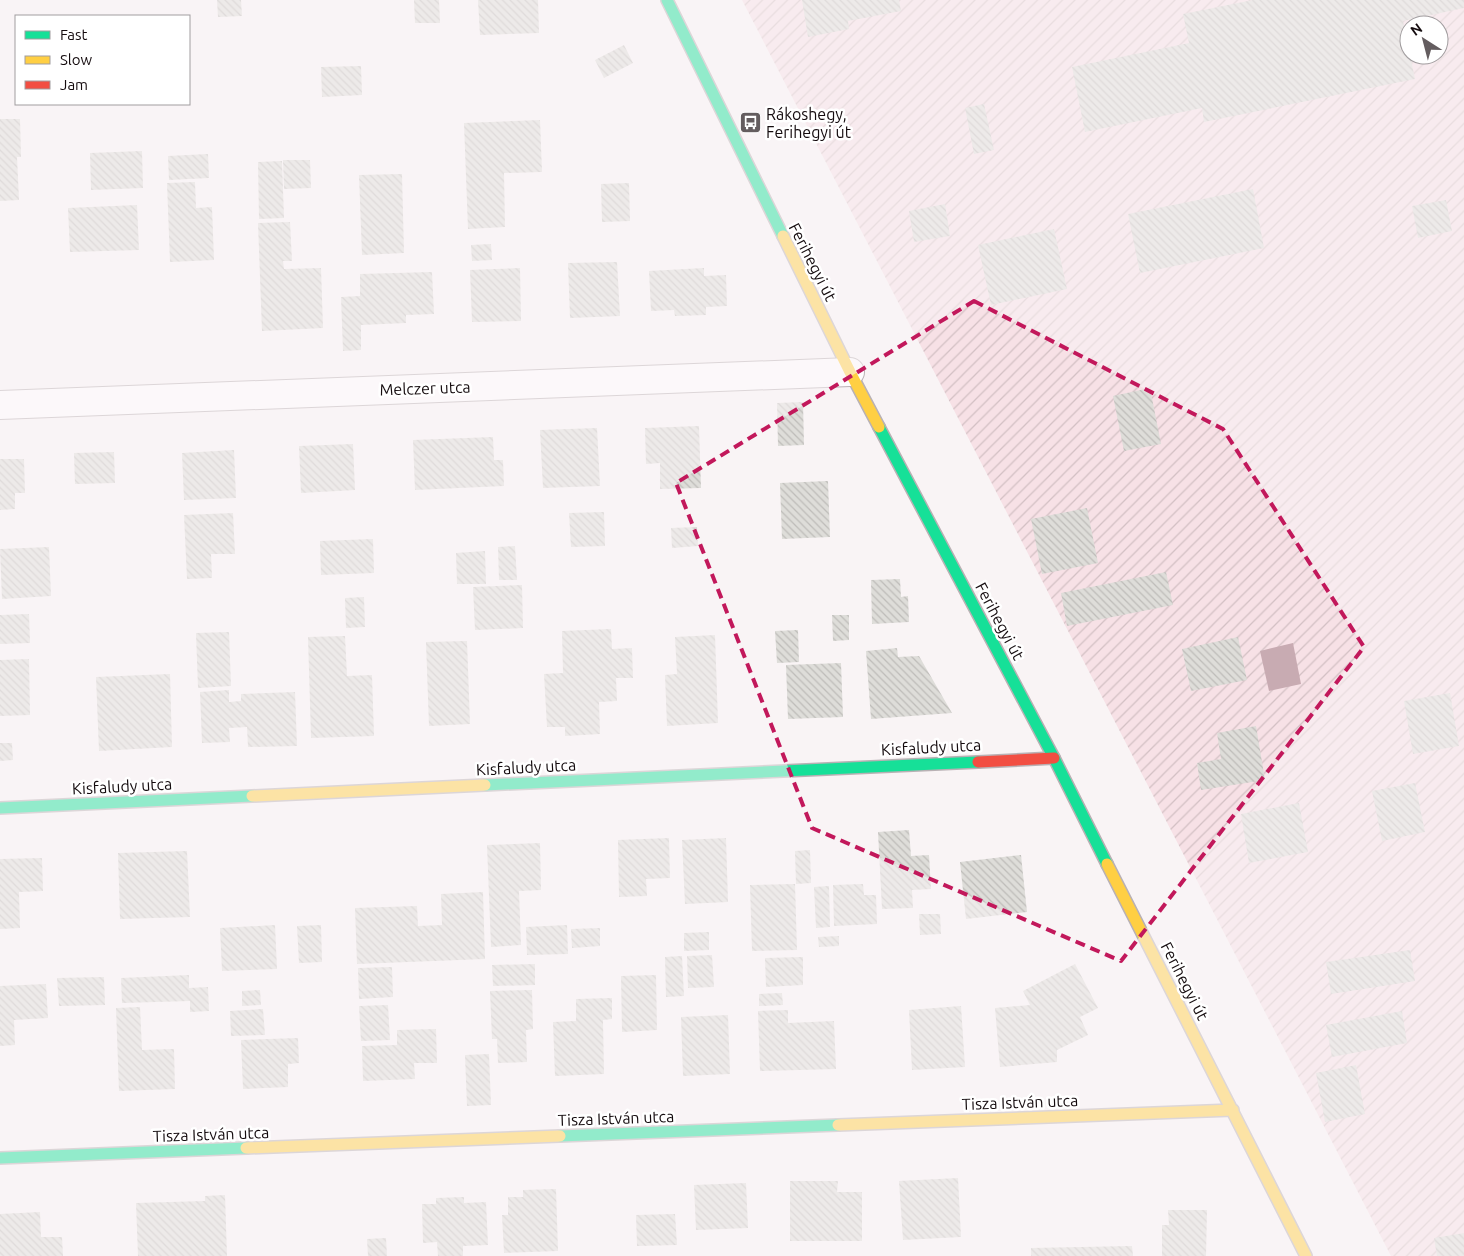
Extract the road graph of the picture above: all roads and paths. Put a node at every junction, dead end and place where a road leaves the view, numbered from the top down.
1 (667, 0) edge
2 (850, 372) junction
3 (0, 405) edge
4 (1054, 758) junction
5 (0, 808) edge
6 (1232, 1110) junction
7 (0, 1158) edge
8 (1306, 1256) edge

1 - 2 street, Ferihegyi út
2 - 3 street, Melczer utca
2 - 4 street, Ferihegyi út
4 - 5 street, Kisfaludy utca
4 - 6 street, Ferihegyi út
6 - 7 street, Tisza István utca
6 - 8 street, Ferihegyi út

